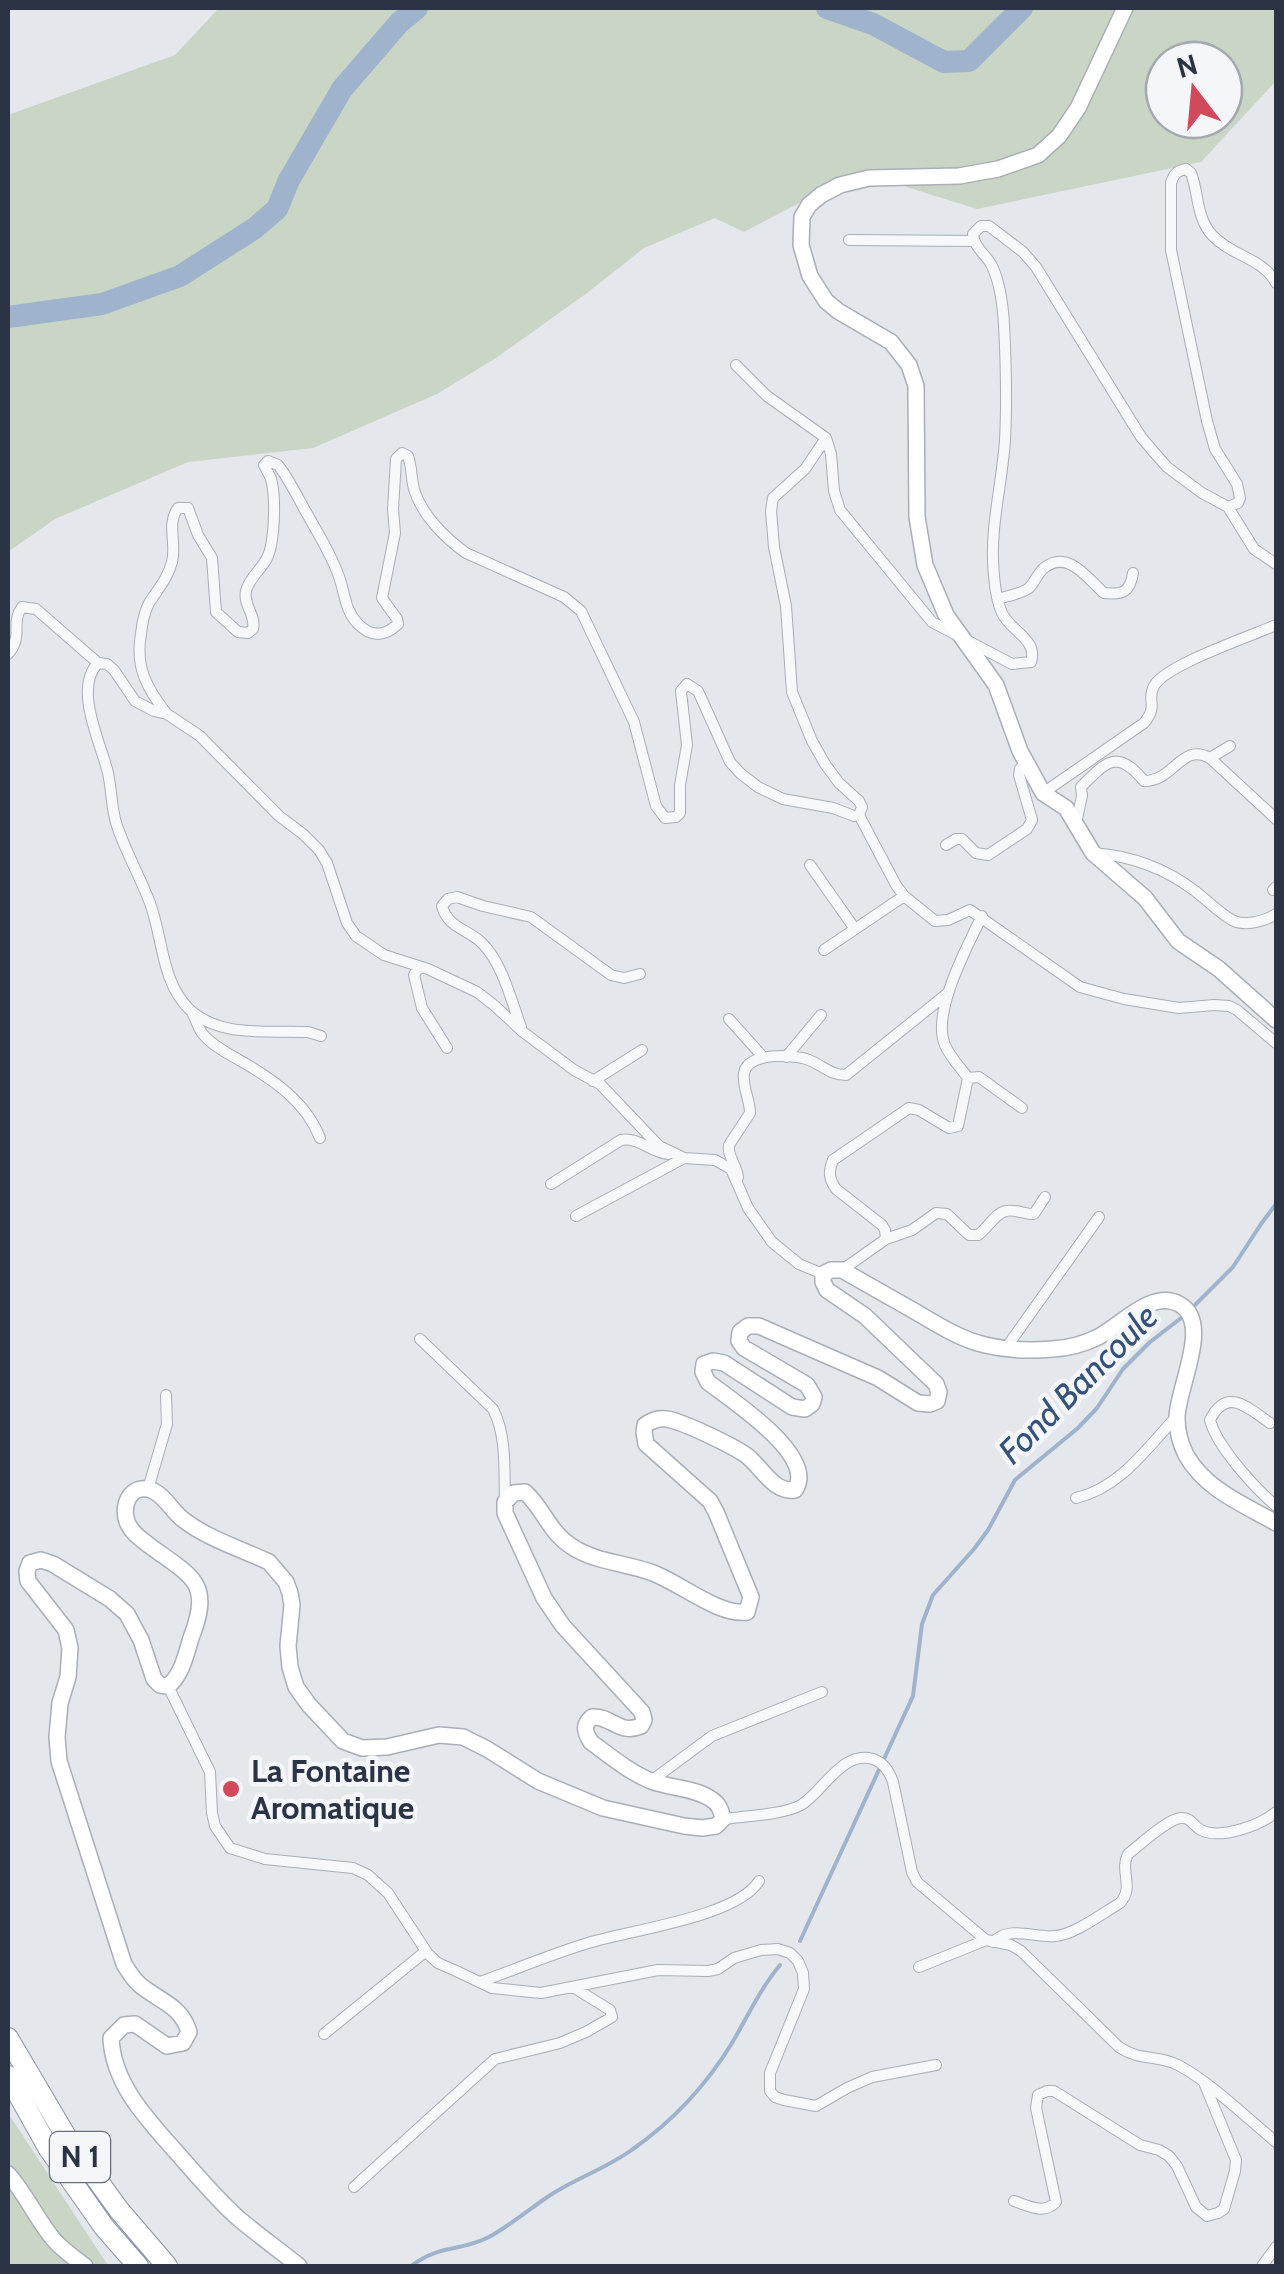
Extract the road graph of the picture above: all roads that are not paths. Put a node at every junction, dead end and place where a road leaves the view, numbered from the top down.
1 (1125, 8) edge
2 (848, 240) dead end
3 (974, 241) junction
4 (1276, 284) edge
5 (736, 364) dead end
6 (826, 438) junction
7 (1228, 507) junction
8 (1276, 564) edge
9 (1134, 573) dead end
10 (998, 599) junction
11 (1276, 625) edge
12 (960, 636) junction
13 (8, 654) edge
14 (98, 663) junction
15 (167, 714) junction
16 (1230, 746) dead end
17 (1210, 758) junction
18 (1025, 763) junction
19 (1043, 794) junction
20 (858, 815) junction
21 (1276, 819) edge
22 (1076, 825) junction
23 (946, 845) dead end
24 (1094, 853) junction
25 (810, 866) dead end
26 (904, 896) junction
27 (1276, 914) edge
28 (982, 916) junction
29 (855, 930) junction
30 (824, 950) dead end
31 (422, 968) junction
32 (640, 974) dead end
33 (949, 993) junction
34 (192, 1011) junction
35 (821, 1015) dead end
36 (728, 1019) dead end
37 (1276, 1020) edge
38 (522, 1032) junction
39 (320, 1036) dead end
40 (1276, 1043) edge
41 (447, 1048) dead end
42 (642, 1050) dead end
43 (763, 1056) junction
44 (786, 1057) junction
45 (968, 1078) junction
46 (594, 1081) junction
47 (1022, 1108) dead end
48 (320, 1138) dead end
49 (680, 1156) junction
50 (550, 1184) dead end
51 (740, 1187) junction
52 (1045, 1198) dead end
53 (576, 1216) dead end
54 (1098, 1216) dead end
55 (886, 1239) junction
56 (842, 1270) junction
57 (823, 1274) junction
58 (420, 1339) dead end
59 (1006, 1348) junction
60 (166, 1395) dead end
61 (1176, 1416) junction
62 (1270, 1423) dead end
63 (148, 1488) junction
64 (1076, 1498) dead end
65 (505, 1502) junction
66 (1276, 1516) edge
67 (168, 1686) junction
68 (822, 1692) dead end
69 (651, 1781) junction
70 (1276, 1812) edge
71 (722, 1819) junction
72 (759, 1881) dead end
73 (989, 1941) junction
74 (426, 1951) junction
75 (919, 1968) dead end
76 (480, 1982) junction
77 (573, 1987) junction
78 (324, 2034) dead end
79 (8, 2038) edge
80 (936, 2065) dead end
81 (8, 2076) edge
82 (1204, 2083) junction
83 (1276, 2142) edge
84 (8, 2174) edge
85 (354, 2187) dead end
86 (1014, 2202) dead end
87 (1276, 2248) edge
88 (84, 2266) edge
89 (138, 2266) edge
90 (167, 2266) edge
91 (299, 2266) edge
92 (1262, 2266) edge

1 - 12 main road
2 - 3 street
3 - 7 street
3 - 10 street
4 - 7 street
5 - 6 street
6 - 12 street
6 - 20 street
7 - 8 street
9 - 10 street
10 - 12 street
11 - 19 street
12 - 18 main road
13 - 14 street
14 - 15 street
14 - 34 street
15 - 20 street
15 - 31 street
16 - 17 street
17 - 21 street
17 - 22 street
18 - 19 main road
18 - 23 street
19 - 22 main road
20 - 26 street
22 - 24 main road
24 - 27 street
24 - 37 main road
25 - 29 street
26 - 28 street
26 - 29 street
28 - 33 street
28 - 40 street
29 - 30 street
31 - 38 street
31 - 41 street
32 - 38 street
33 - 44 street
33 - 45 street
34 - 39 street
34 - 48 street
35 - 44 street
36 - 43 street
38 - 46 street
42 - 46 street
43 - 44 street
43 - 51 street
45 - 47 street
45 - 55 street
46 - 49 street
49 - 50 street
49 - 51 street
49 - 53 street
51 - 57 street
52 - 55 street
54 - 59 street
55 - 56 street
56 - 57 main road
56 - 59 main road
57 - 65 main road
58 - 65 street
59 - 61 main road
60 - 63 street
61 - 64 street
61 - 66 main road
62 - 66 street
63 - 67 main road
63 - 71 main road
65 - 69 main road
67 - 74 street
67 - 91 main road
68 - 69 street
69 - 71 main road
70 - 73 street
71 - 73 street
72 - 76 street
73 - 75 street
73 - 82 street
74 - 76 street
74 - 78 street
76 - 77 street
77 - 80 street
77 - 85 street
79 - 90 highway, N 1
81 - 89 highway, N 1
82 - 83 street
82 - 86 street
84 - 88 main road
87 - 92 street

